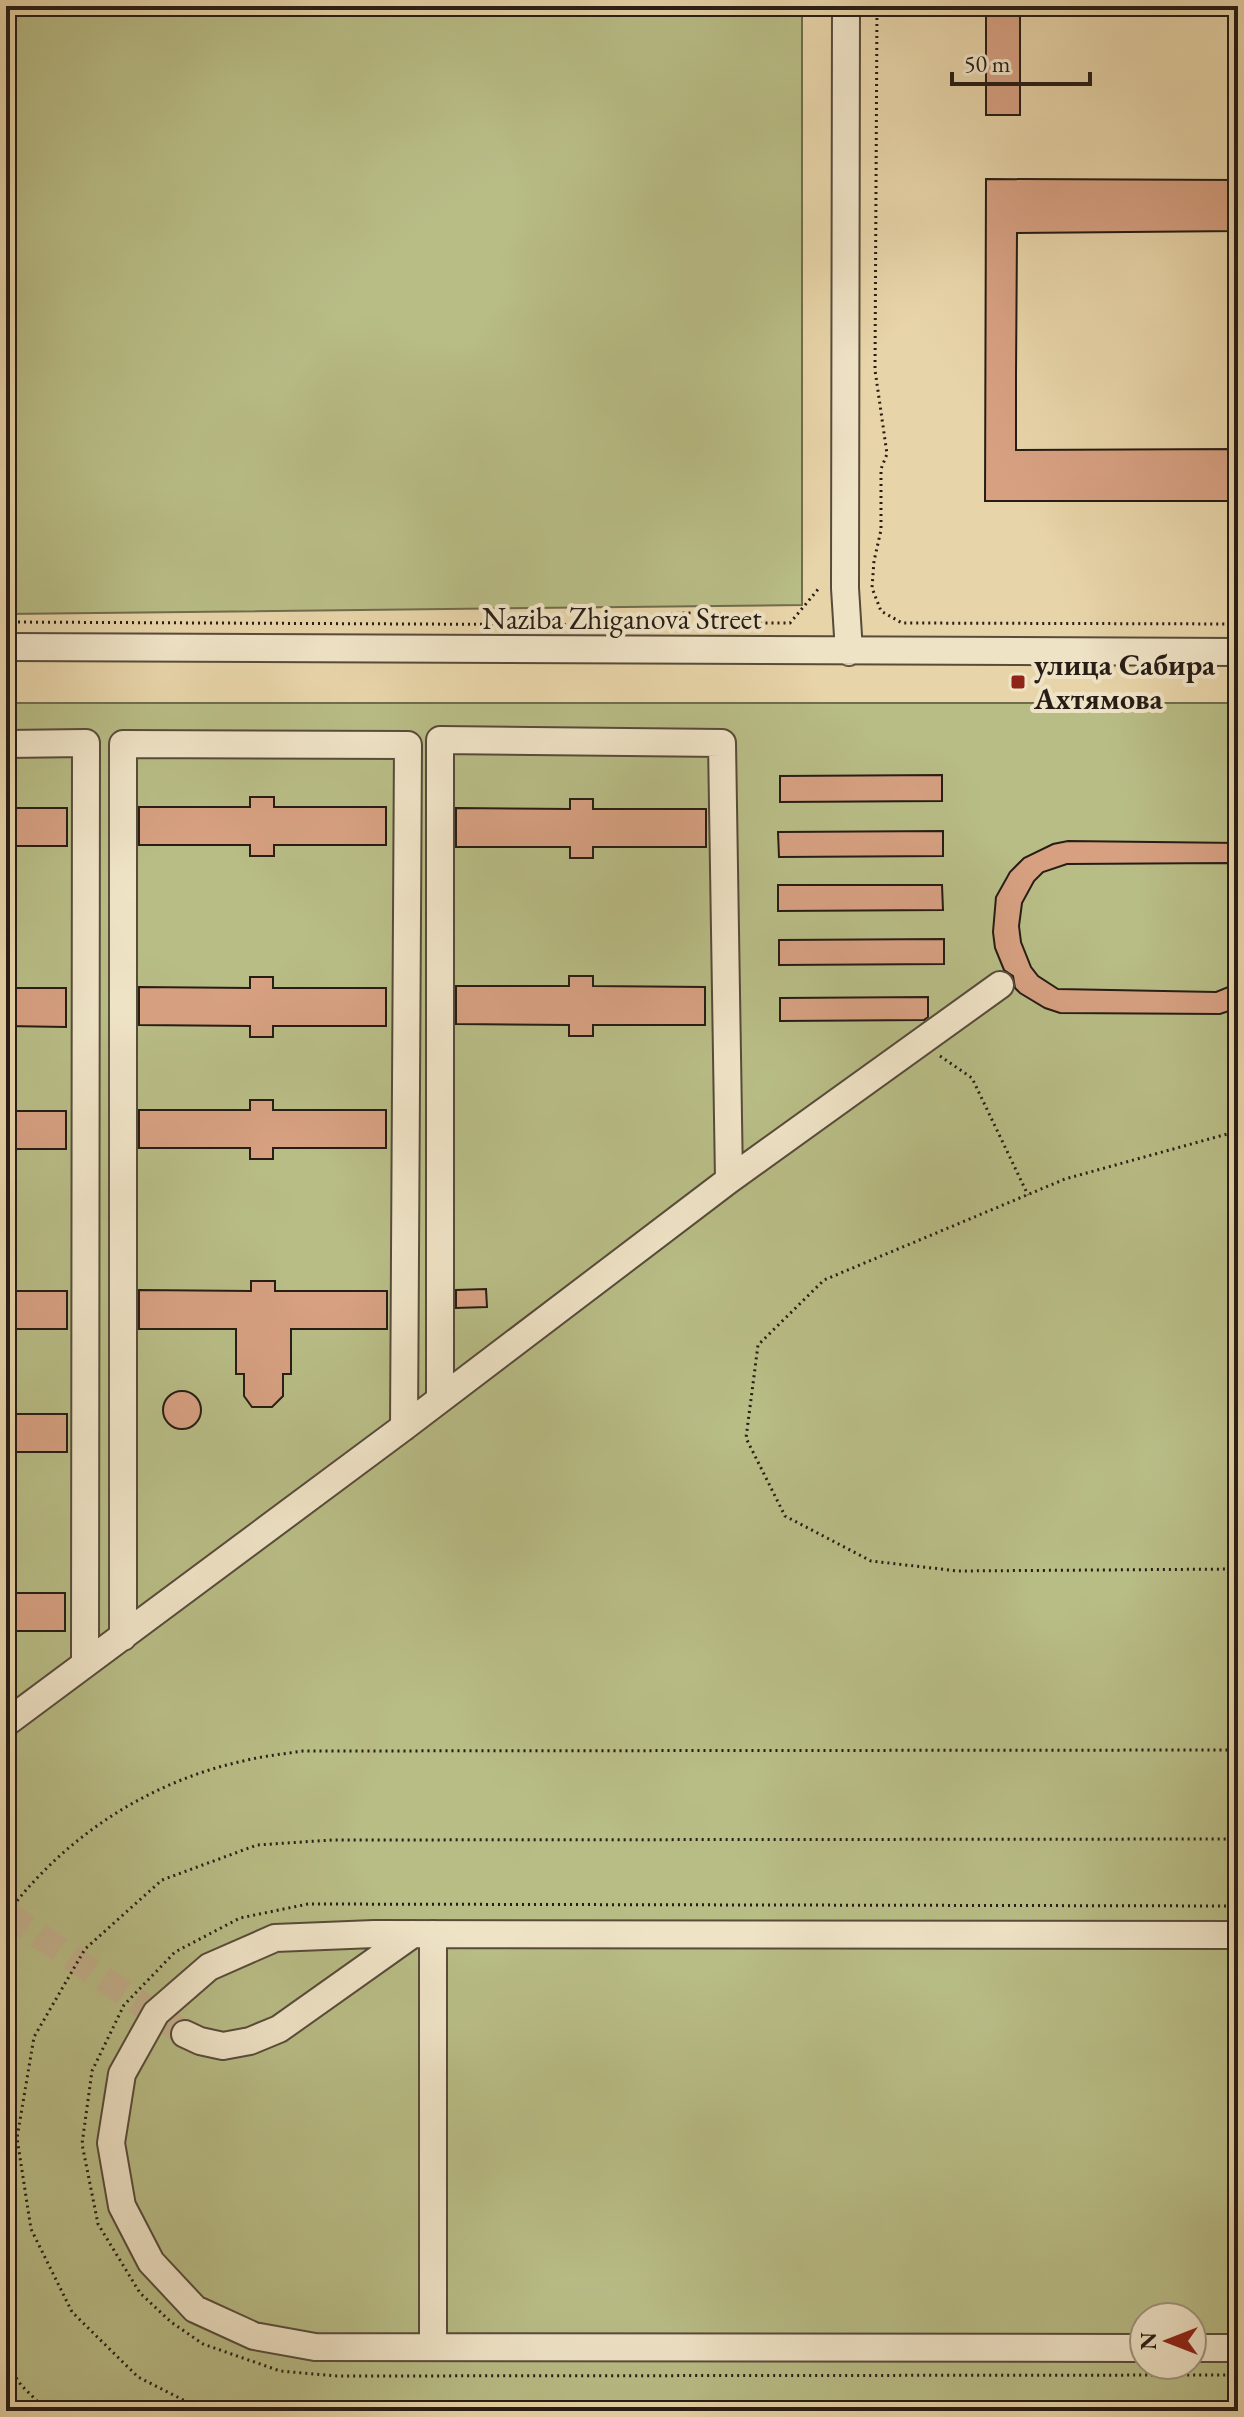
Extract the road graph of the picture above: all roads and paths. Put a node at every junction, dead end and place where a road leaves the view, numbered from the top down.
1 (846, 6) edge
2 (877, 6) edge
3 (820, 587) dead end
4 (6, 622) edge
5 (1238, 624) edge
6 (6, 647) edge
7 (849, 652) junction
8 (1238, 652) edge
9 (6, 744) edge
10 (1000, 985) dead end
11 (921, 1042) junction
12 (1238, 1131) edge
13 (729, 1180) junction
14 (1028, 1195) junction
15 (440, 1397) junction
16 (404, 1427) junction
17 (1238, 1569) edge
18 (123, 1637) junction
19 (85, 1663) junction
20 (6, 1723) edge
21 (1238, 1750) edge
22 (1238, 1839) edge
23 (1238, 1906) edge
24 (6, 1915) edge
25 (423, 1934) junction
26 (1238, 1935) edge
27 (185, 2034) tunnel mouth
28 (433, 2346) junction
29 (1128, 2348) edge
30 (1208, 2348) edge
31 (1238, 2348) edge
32 (6, 2363) edge
33 (1238, 2375) edge
34 (47, 2411) edge
35 (205, 2411) edge

1 - 7 street
2 - 5 path
3 - 4 path
6 - 7 street, Naziba Zhiganova Street
7 - 8 street, Naziba Zhiganova Street
9 - 19 street
10 - 11 street
11 - 13 street
11 - 14 path
12 - 14 path
13 - 15 street
13 - 15 street
14 - 17 path
15 - 16 street
16 - 18 street
16 - 18 street
18 - 19 street
19 - 20 street
21 - 24 path
22 - 35 path
23 - 33 path
25 - 26 street
25 - 27 street
25 - 28 street
25 - 28 street
28 - 29 street
30 - 31 street
32 - 34 path

